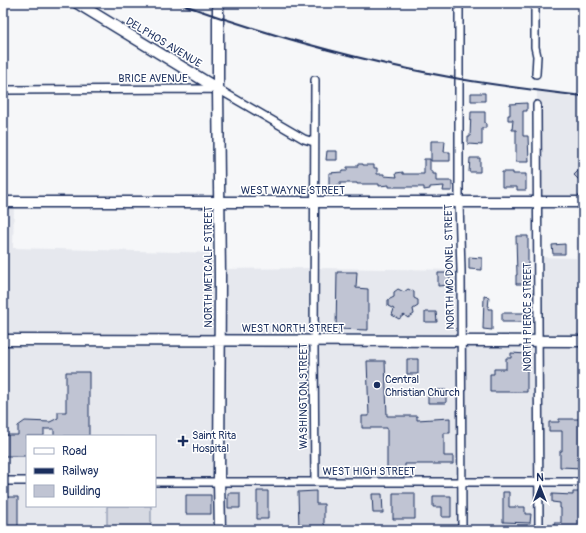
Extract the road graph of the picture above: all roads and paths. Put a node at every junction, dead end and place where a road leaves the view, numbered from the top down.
1 (77, 3) edge
2 (218, 3) edge
3 (459, 3) edge
4 (535, 3) edge
5 (536, 74) dead end
6 (314, 80) dead end
7 (218, 89) junction
8 (3, 90) edge
9 (537, 105) dead end
10 (314, 142) junction
11 (3, 202) edge
12 (219, 202) junction
13 (314, 202) junction
14 (459, 202) junction
15 (538, 202) junction
16 (583, 202) edge
17 (3, 340) edge
18 (220, 340) junction
19 (314, 340) junction
20 (461, 341) junction
21 (538, 341) junction
22 (583, 341) edge
23 (3, 480) edge
24 (26, 481) edge
25 (219, 481) junction
26 (156, 482) edge
27 (315, 482) junction
28 (462, 482) junction
29 (539, 482) junction
30 (583, 482) edge
31 (220, 530) edge
32 (462, 530) edge
33 (539, 530) edge

1 - 7 street, DELPHOS AVENUE
2 - 7 street, NORTH METCALF STREET
3 - 14 street, NORTH MC DONEL STREET
4 - 5 street
6 - 10 street, WASHINGTON STREET
7 - 8 street, BRICE AVENUE
7 - 10 street
7 - 12 street, NORTH METCALF STREET
9 - 15 street, NORTH PIERCE STREET
10 - 13 street, WASHINGTON STREET
11 - 12 street, WEST WAYNE STREET
12 - 13 street, WEST WAYNE STREET
12 - 18 street, NORTH METCALF STREET
13 - 14 street, WEST WAYNE STREET
13 - 19 street, WASHINGTON STREET
14 - 15 street, WEST WAYNE STREET
14 - 20 street, NORTH MC DONEL STREET
15 - 16 street, WEST WAYNE STREET
15 - 21 street, NORTH PIERCE STREET
17 - 18 street, WEST NORTH STREET
18 - 19 street, WEST NORTH STREET
18 - 25 street, NORTH METCALF STREET
19 - 20 street, WEST NORTH STREET
19 - 27 street, WASHINGTON STREET
20 - 21 street, WEST NORTH STREET
20 - 28 street, NORTH MC DONEL STREET
21 - 22 street, WEST NORTH STREET
21 - 29 street, NORTH PIERCE STREET
23 - 24 street
25 - 26 street, WEST HIGH STREET
25 - 27 street, WEST HIGH STREET
25 - 31 street, NORTH METCALF STREET
27 - 28 street, WEST HIGH STREET
28 - 29 street, WEST HIGH STREET
28 - 32 street, NORTH MC DONEL STREET
29 - 30 street, WEST HIGH STREET
29 - 33 street, NORTH PIERCE STREET

